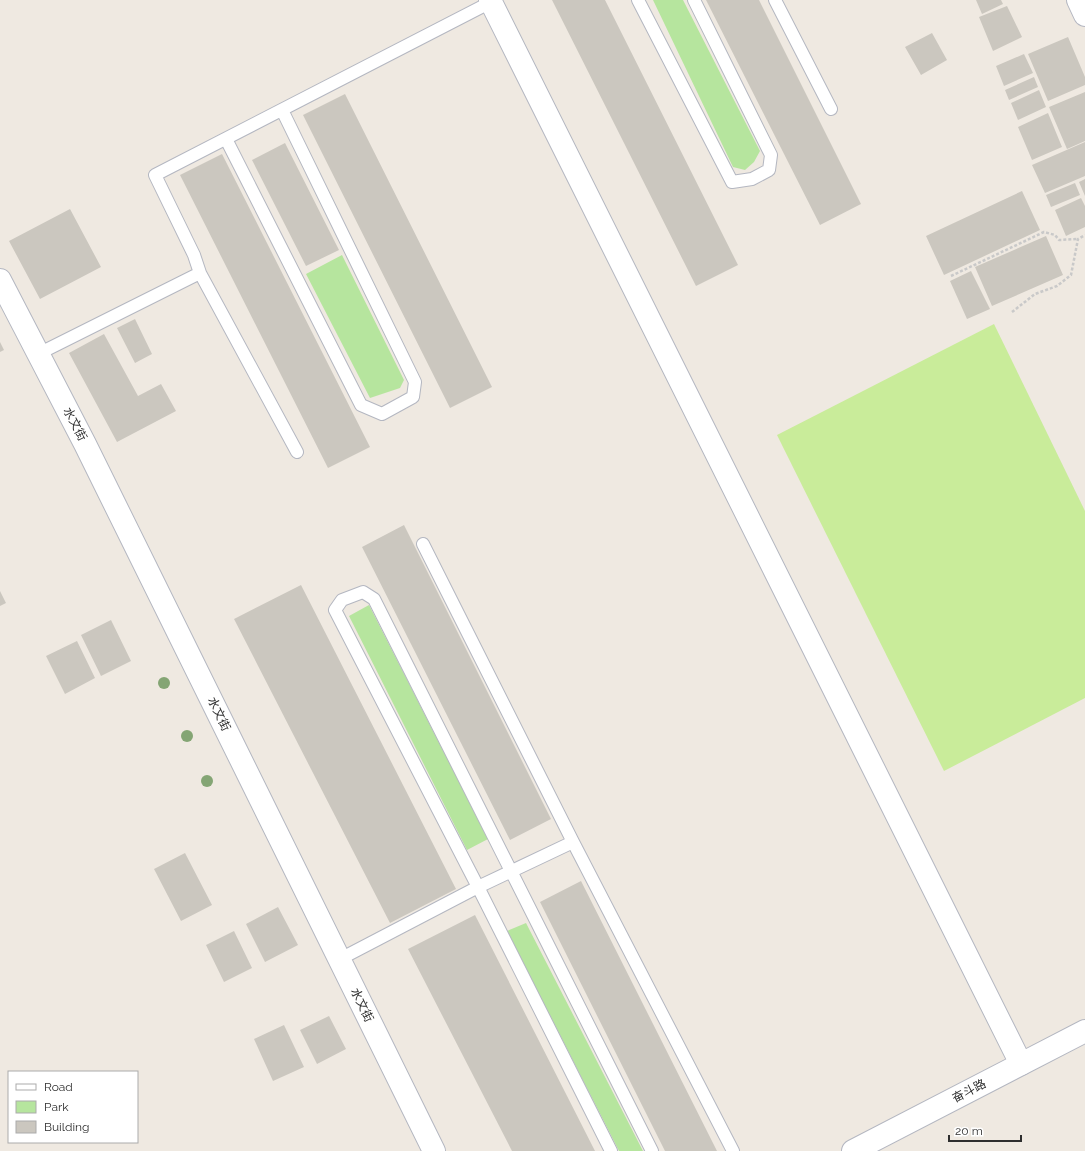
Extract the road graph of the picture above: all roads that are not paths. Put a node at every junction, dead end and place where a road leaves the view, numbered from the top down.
1 (638, 0) edge
2 (694, 0) edge
3 (775, 0) edge
4 (1078, 0) edge
5 (492, 1) edge
6 (1085, 15) edge
7 (831, 109) dead end
8 (282, 110) junction
9 (226, 139) junction
10 (200, 273) junction
11 (0, 280) edge
12 (38, 354) junction
13 (297, 452) dead end
14 (423, 544) dead end
15 (573, 842) junction
16 (511, 872) junction
17 (478, 887) junction
18 (340, 959) junction
19 (1085, 1031) edge
20 (1021, 1064) junction
21 (434, 1151) edge
22 (611, 1151) edge
23 (652, 1151) edge
24 (734, 1151) edge
25 (853, 1151) edge

1 - 2 lane
3 - 7 lane
4 - 6 street
5 - 8 lane
5 - 20 street
8 - 9 lane
8 - 9 lane
9 - 10 lane
10 - 12 lane
10 - 13 lane
11 - 12 street, 水文街
12 - 18 street, 水文街
14 - 15 lane
15 - 16 lane
15 - 24 lane
16 - 17 lane
16 - 17 lane
16 - 23 lane
17 - 18 lane
17 - 22 lane
18 - 21 street, 水文街
19 - 20 street, 奋斗路
20 - 25 street, 奋斗路

